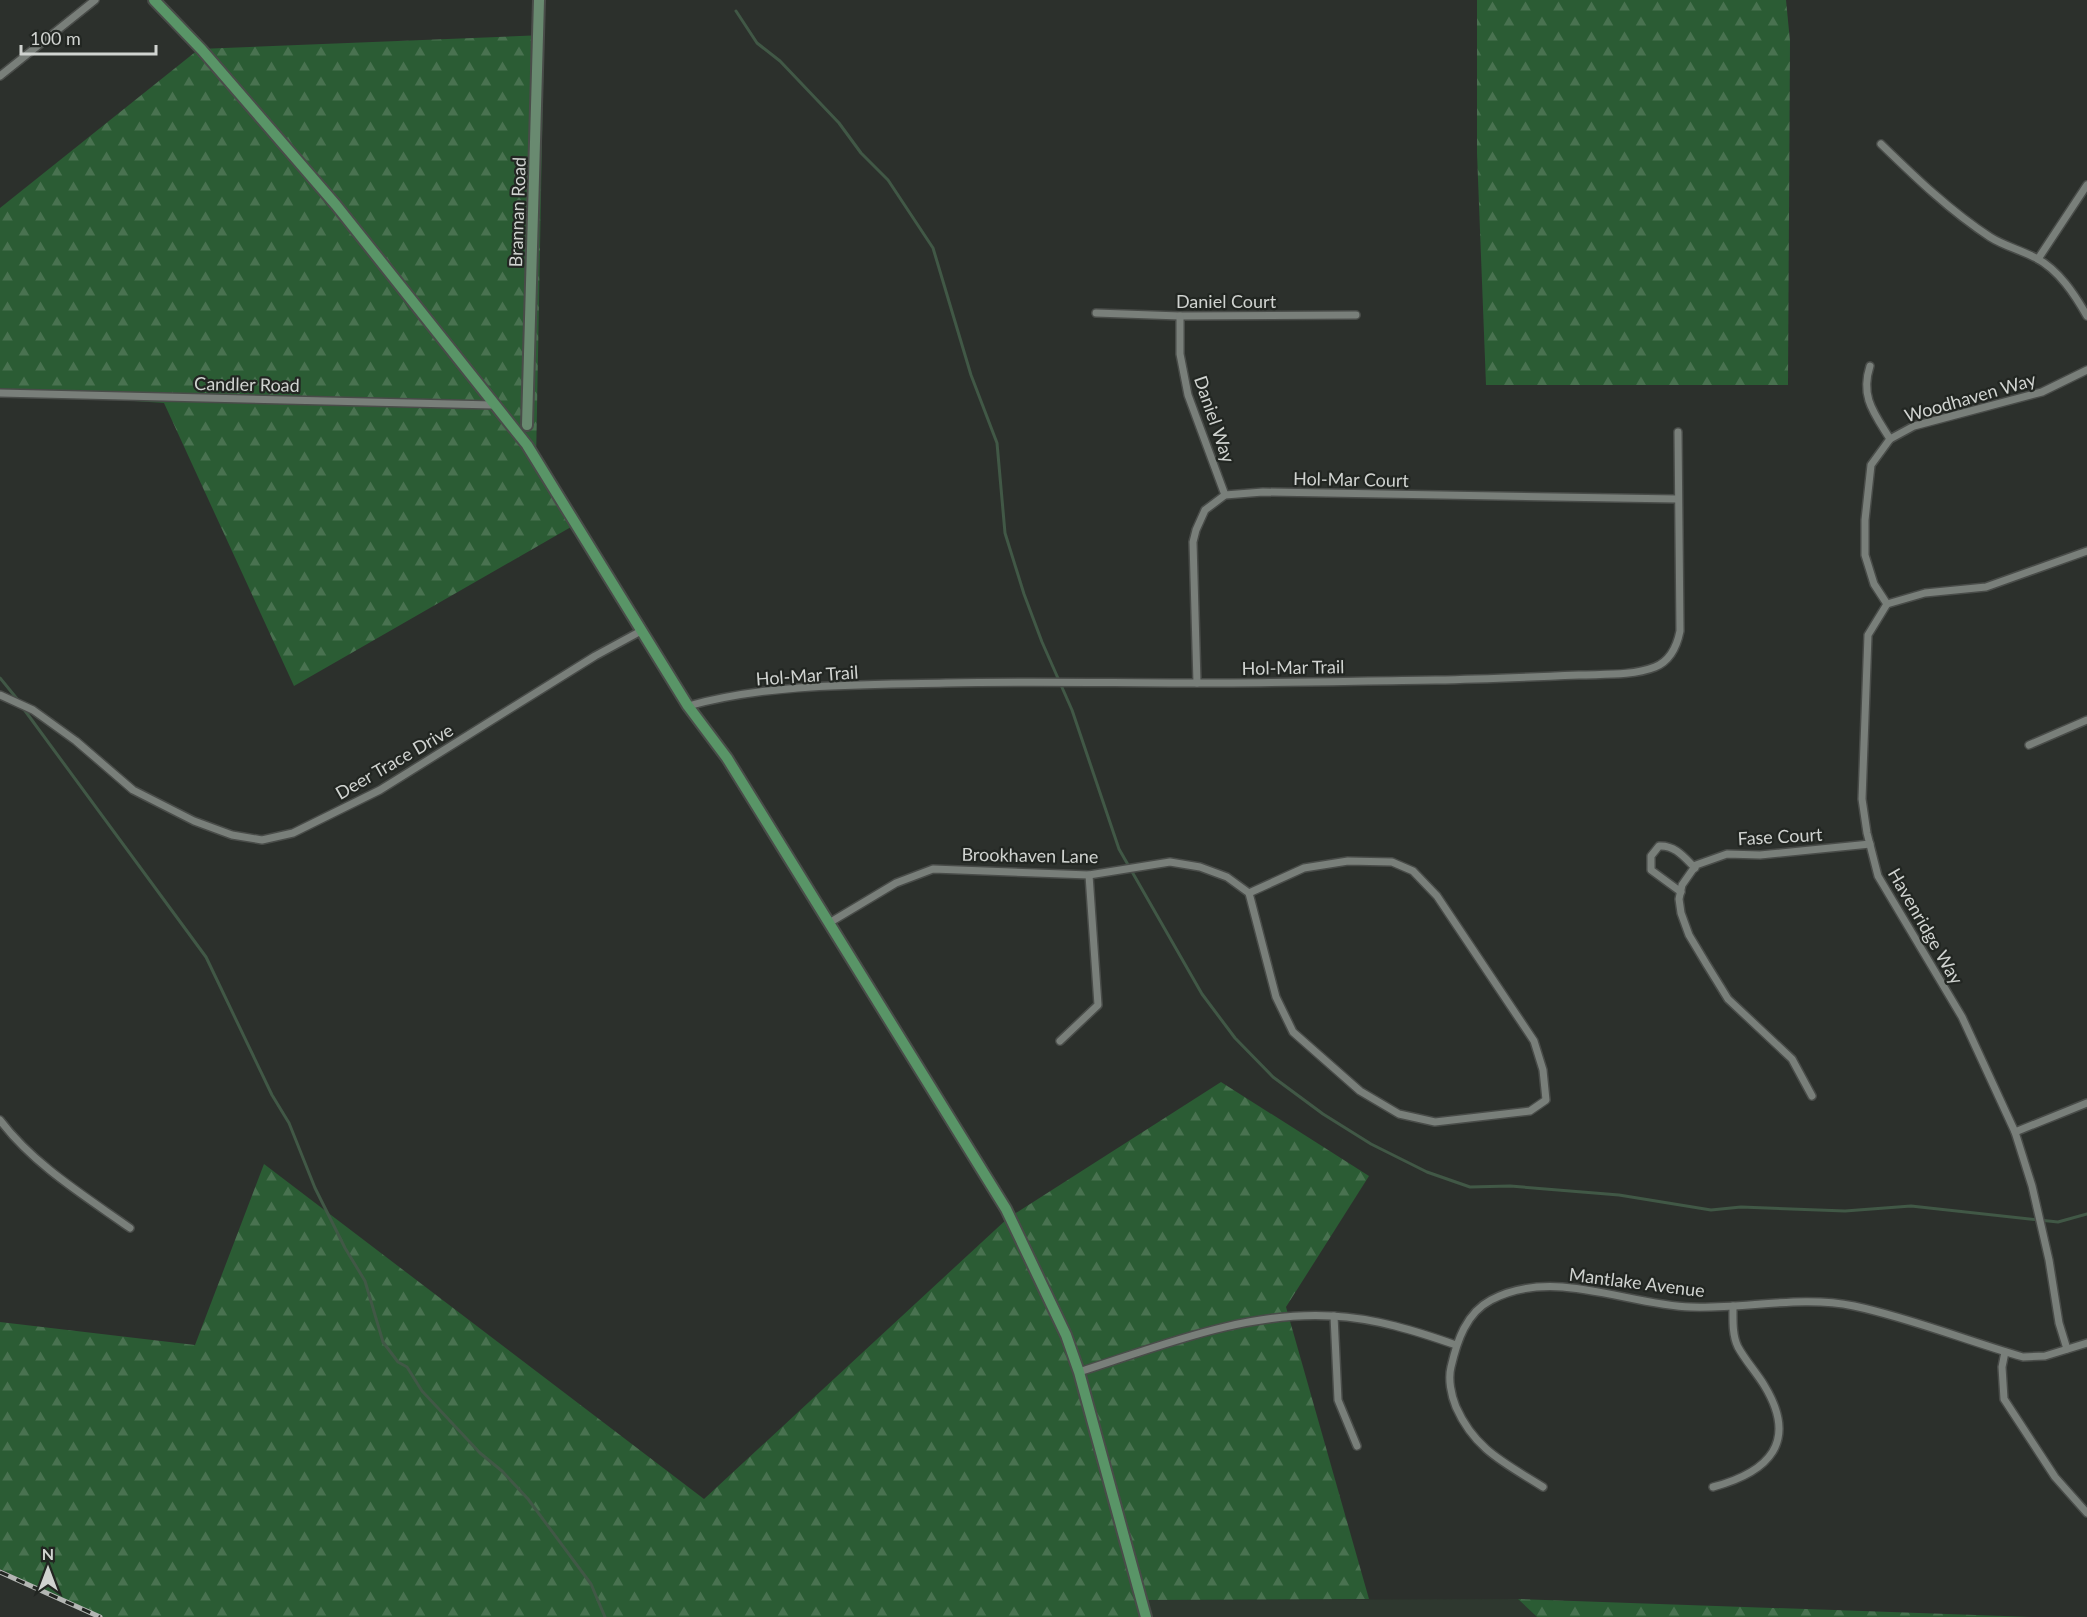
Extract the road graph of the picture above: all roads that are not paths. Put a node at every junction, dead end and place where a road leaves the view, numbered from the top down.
1 (95, 0) edge
2 (154, 0) edge
3 (539, 0) edge
4 (0, 76) edge
5 (1881, 144) dead end
6 (2087, 185) edge
7 (2038, 259) junction
8 (1096, 313) dead end
9 (1356, 315) dead end
10 (1180, 316) junction
11 (2087, 316) edge
12 (1870, 366) dead end
13 (2086, 372) edge
14 (0, 393) edge
15 (493, 405) junction
16 (527, 425) joint
17 (1678, 432) dead end
18 (1890, 439) junction
19 (527, 446) junction
20 (1226, 495) junction
21 (1677, 499) junction
22 (2087, 551) edge
23 (1887, 604) junction
24 (641, 631) junction
25 (1197, 683) junction
26 (0, 695) edge
27 (688, 706) junction
28 (2087, 720) edge
29 (2029, 745) dead end
30 (1870, 844) junction
31 (1695, 868) junction
32 (1089, 874) junction
33 (1681, 892) junction
34 (1249, 893) junction
35 (829, 923) junction
36 (1060, 1041) dead end
37 (1812, 1096) dead end
38 (2087, 1103) edge
39 (0, 1120) edge
40 (2014, 1132) junction
41 (130, 1228) dead end
42 (1733, 1306) junction
43 (1334, 1316) junction
44 (2087, 1343) edge
45 (1456, 1345) junction
46 (2067, 1349) junction
47 (2005, 1352) junction
48 (1079, 1372) junction
49 (1357, 1446) dead end
50 (1544, 1487) dead end
51 (1713, 1487) dead end
52 (2087, 1513) edge
53 (1146, 1617) edge

1 - 4 street
2 - 15 main road
3 - 16 street, Brannan Road
5 - 7 street
6 - 7 street
7 - 11 street
8 - 10 street, Daniel Court
9 - 10 street, Daniel Court
10 - 20 street, Daniel Way
12 - 18 street
13 - 18 street, Woodhaven Way
14 - 15 street, Candler Road
15 - 19 main road
16 - 19 street
17 - 21 street, Hol-Mar Trail
18 - 23 street, Woodhaven Way
19 - 24 main road
20 - 21 street, Hol-Mar Court
20 - 25 street
21 - 25 street, Hol-Mar Trail
22 - 23 street
23 - 30 street, Havenridge Way
24 - 26 street, Deer Trace Drive
24 - 27 main road
25 - 27 street, Hol-Mar Trail
27 - 35 main road
28 - 29 street
30 - 31 street, Fase Court
30 - 40 street, Havenridge Way
31 - 33 street
31 - 33 street
32 - 34 street, Brookhaven Lane
32 - 35 street, Brookhaven Lane
32 - 36 street
33 - 37 street
34 - 34 street
35 - 48 main road
38 - 40 street
39 - 41 street
40 - 46 street, Havenridge Way
42 - 45 street, Mantlake Avenue
42 - 47 street, Mantlake Avenue
42 - 51 street
43 - 45 street
43 - 48 street
43 - 49 street
44 - 46 street, Mantlake Avenue
45 - 50 street, Mantlake Avenue
46 - 47 street, Mantlake Avenue
47 - 52 street
48 - 53 main road

